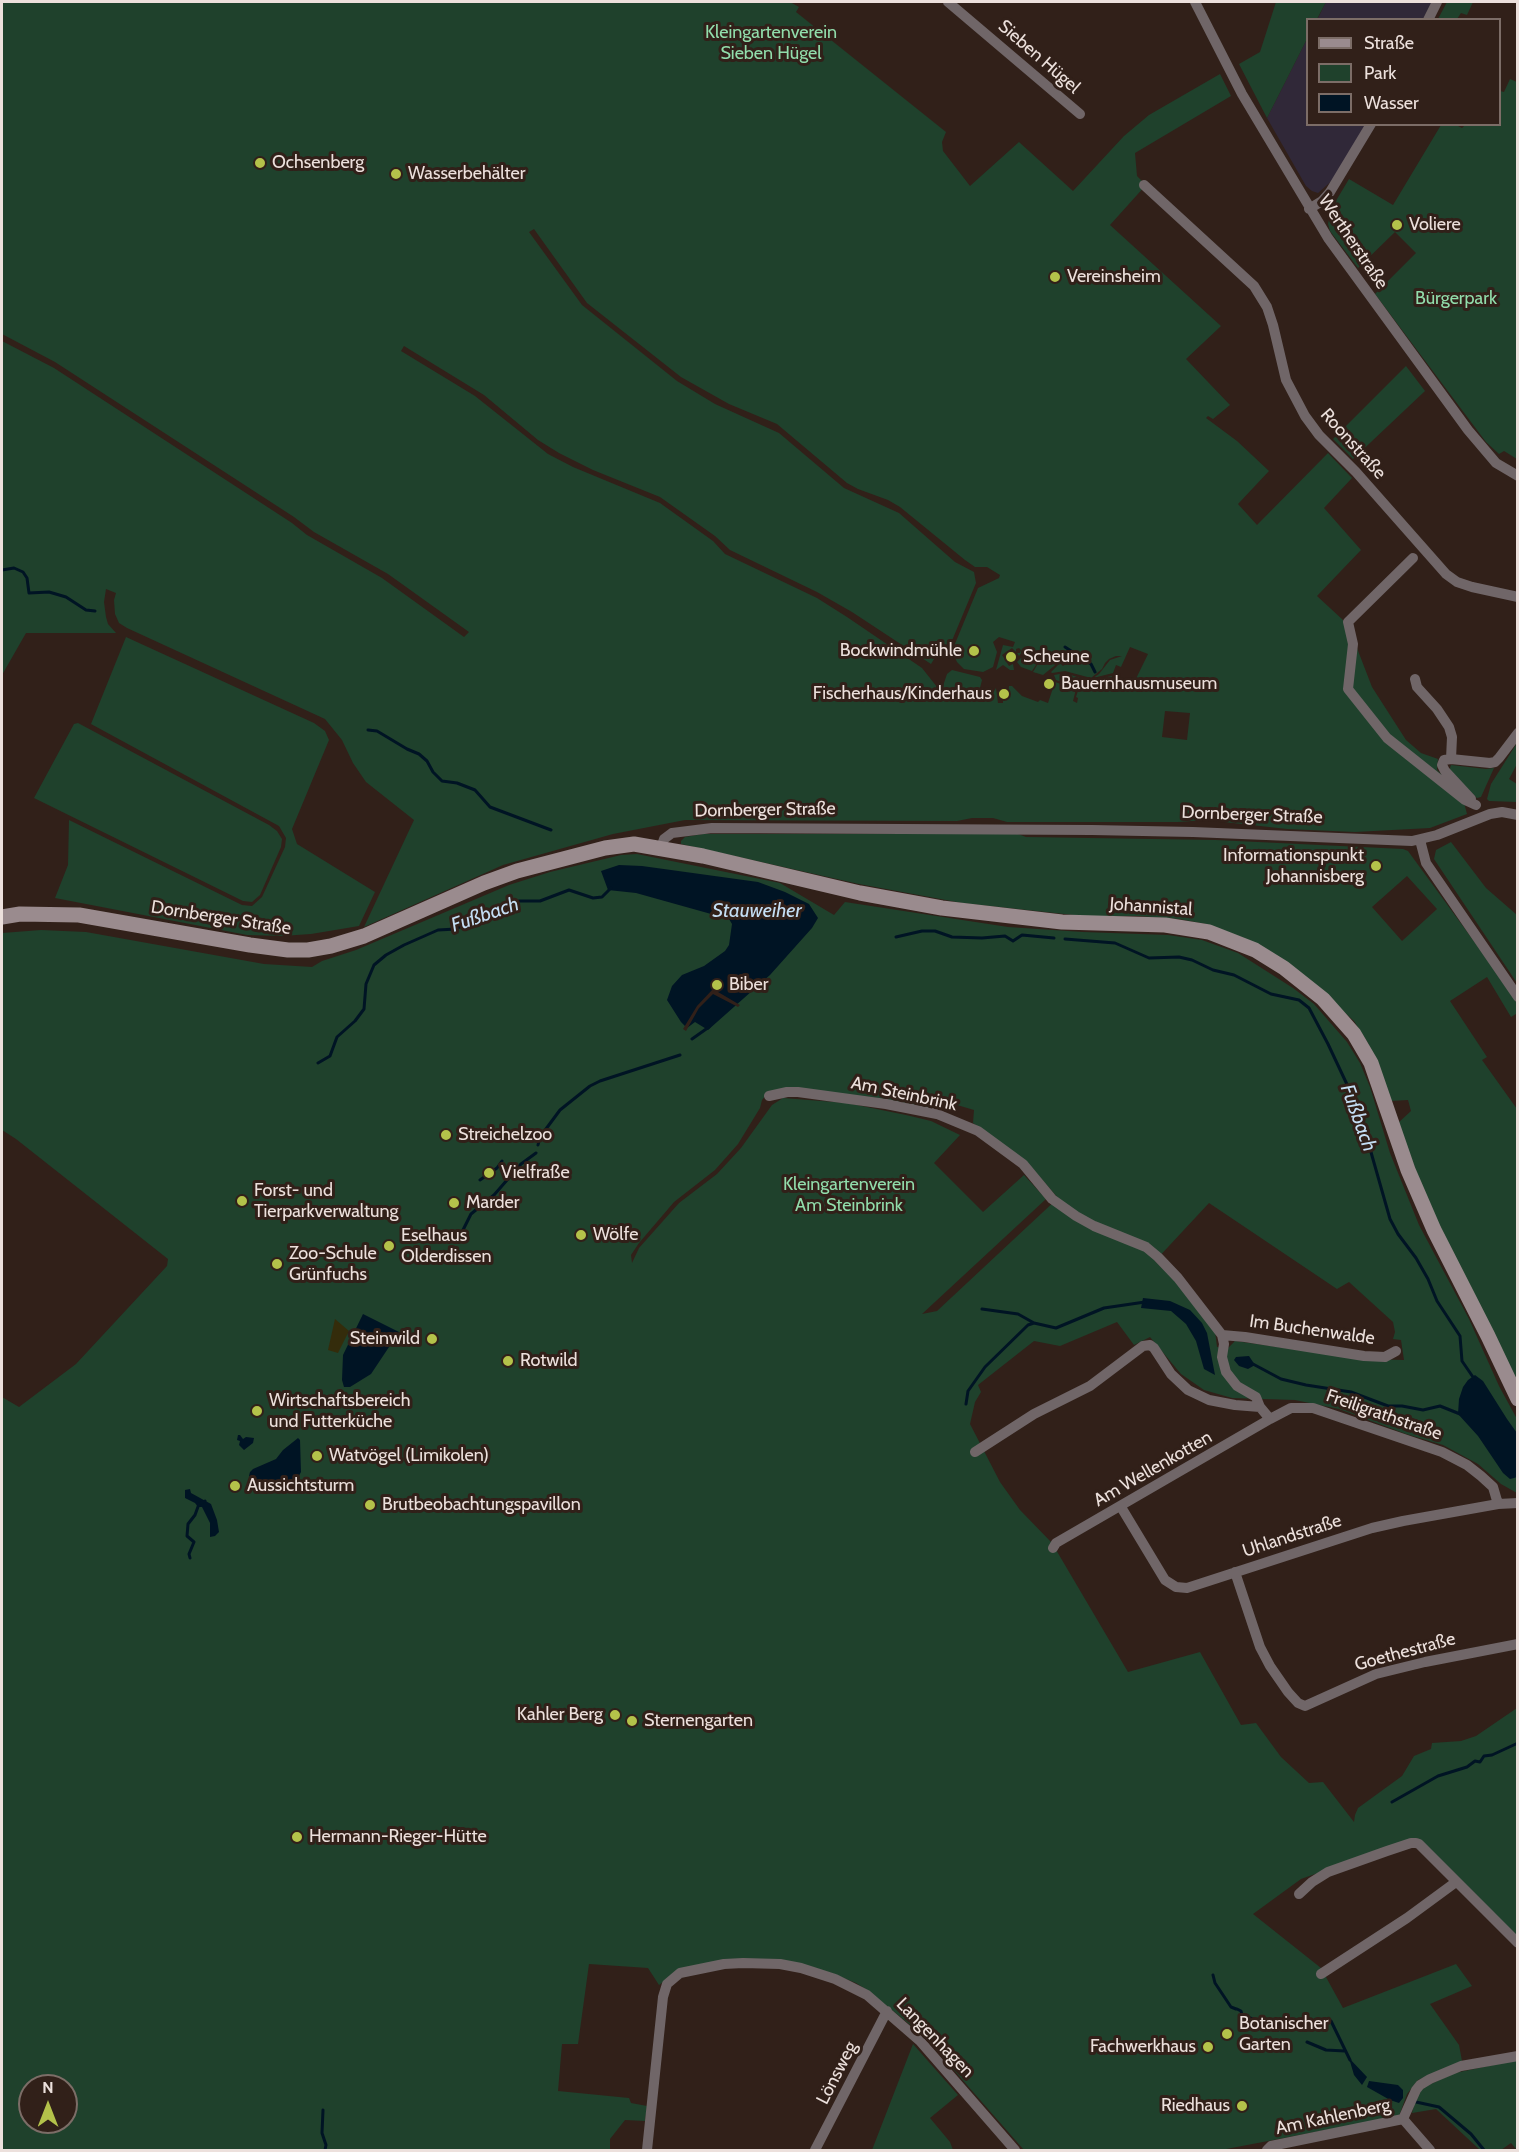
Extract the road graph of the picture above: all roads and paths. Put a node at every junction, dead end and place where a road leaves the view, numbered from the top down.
1 (948, 2) edge
2 (1195, 2) edge
3 (1437, 2) edge
4 (1429, 18) edge
5 (1080, 114) dead end
6 (1370, 126) edge
7 (1144, 185) dead end
8 (1310, 209) junction
9 (1518, 476) edge
10 (1413, 558) dead end
11 (1518, 597) edge
12 (1415, 679) dead end
13 (1518, 733) edge
14 (1447, 761) junction
15 (1476, 805) junction
16 (1518, 815) edge
17 (1484, 816) junction
18 (1420, 840) junction
19 (662, 848) junction
20 (2, 917) edge
21 (1518, 997) edge
22 (769, 1096) dead end
23 (1222, 1335) junction
24 (1396, 1351) dead end
25 (1518, 1399) edge
26 (1260, 1407) junction
27 (1270, 1419) junction
28 (975, 1452) dead end
29 (1518, 1503) edge
30 (1498, 1504) junction
31 (1121, 1507) junction
32 (1053, 1548) dead end
33 (1235, 1572) junction
34 (1518, 1644) edge
35 (1456, 1882) junction
36 (1299, 1894) dead end
37 (1518, 1943) edge
38 (1321, 1974) dead end
39 (887, 2011) junction
40 (1518, 2056) edge
41 (1403, 2119) junction
42 (647, 2151) edge
43 (815, 2151) edge
44 (1015, 2151) edge
45 (1267, 2151) edge
46 (1430, 2151) edge

1 - 5 street, Sieben Hügel
2 - 8 street, Wertherstraße
3 - 4 street
6 - 8 street
7 - 11 street, Roonstraße
8 - 9 street, Wertherstraße
10 - 15 street
12 - 14 street
13 - 14 street
14 - 15 street
15 - 17 street
16 - 17 street, Dornberger Straße
17 - 18 street, Dornberger Straße
18 - 19 street, Dornberger Straße
18 - 21 street
19 - 20 main road, Dornberger Straße
19 - 25 main road, Johannistal
22 - 23 street, Am Steinbrink
23 - 24 street, Im Buchenwalde
23 - 26 street
26 - 27 street
26 - 28 street
27 - 30 street, Freiligrathstraße
27 - 31 street, Am Wellenkotten
29 - 30 street, Uhlandstraße
30 - 33 street, Uhlandstraße
31 - 32 street, Am Wellenkotten
31 - 33 street, Uhlandstraße
33 - 34 street, Goethestraße
35 - 36 street
35 - 37 street
35 - 38 street
39 - 42 street, Langenhagen
39 - 43 street, Lönsweg
39 - 44 street, Langenhagen
40 - 41 street
41 - 45 street, Am Kahlenberg
41 - 46 street, Am Kahlenberg

